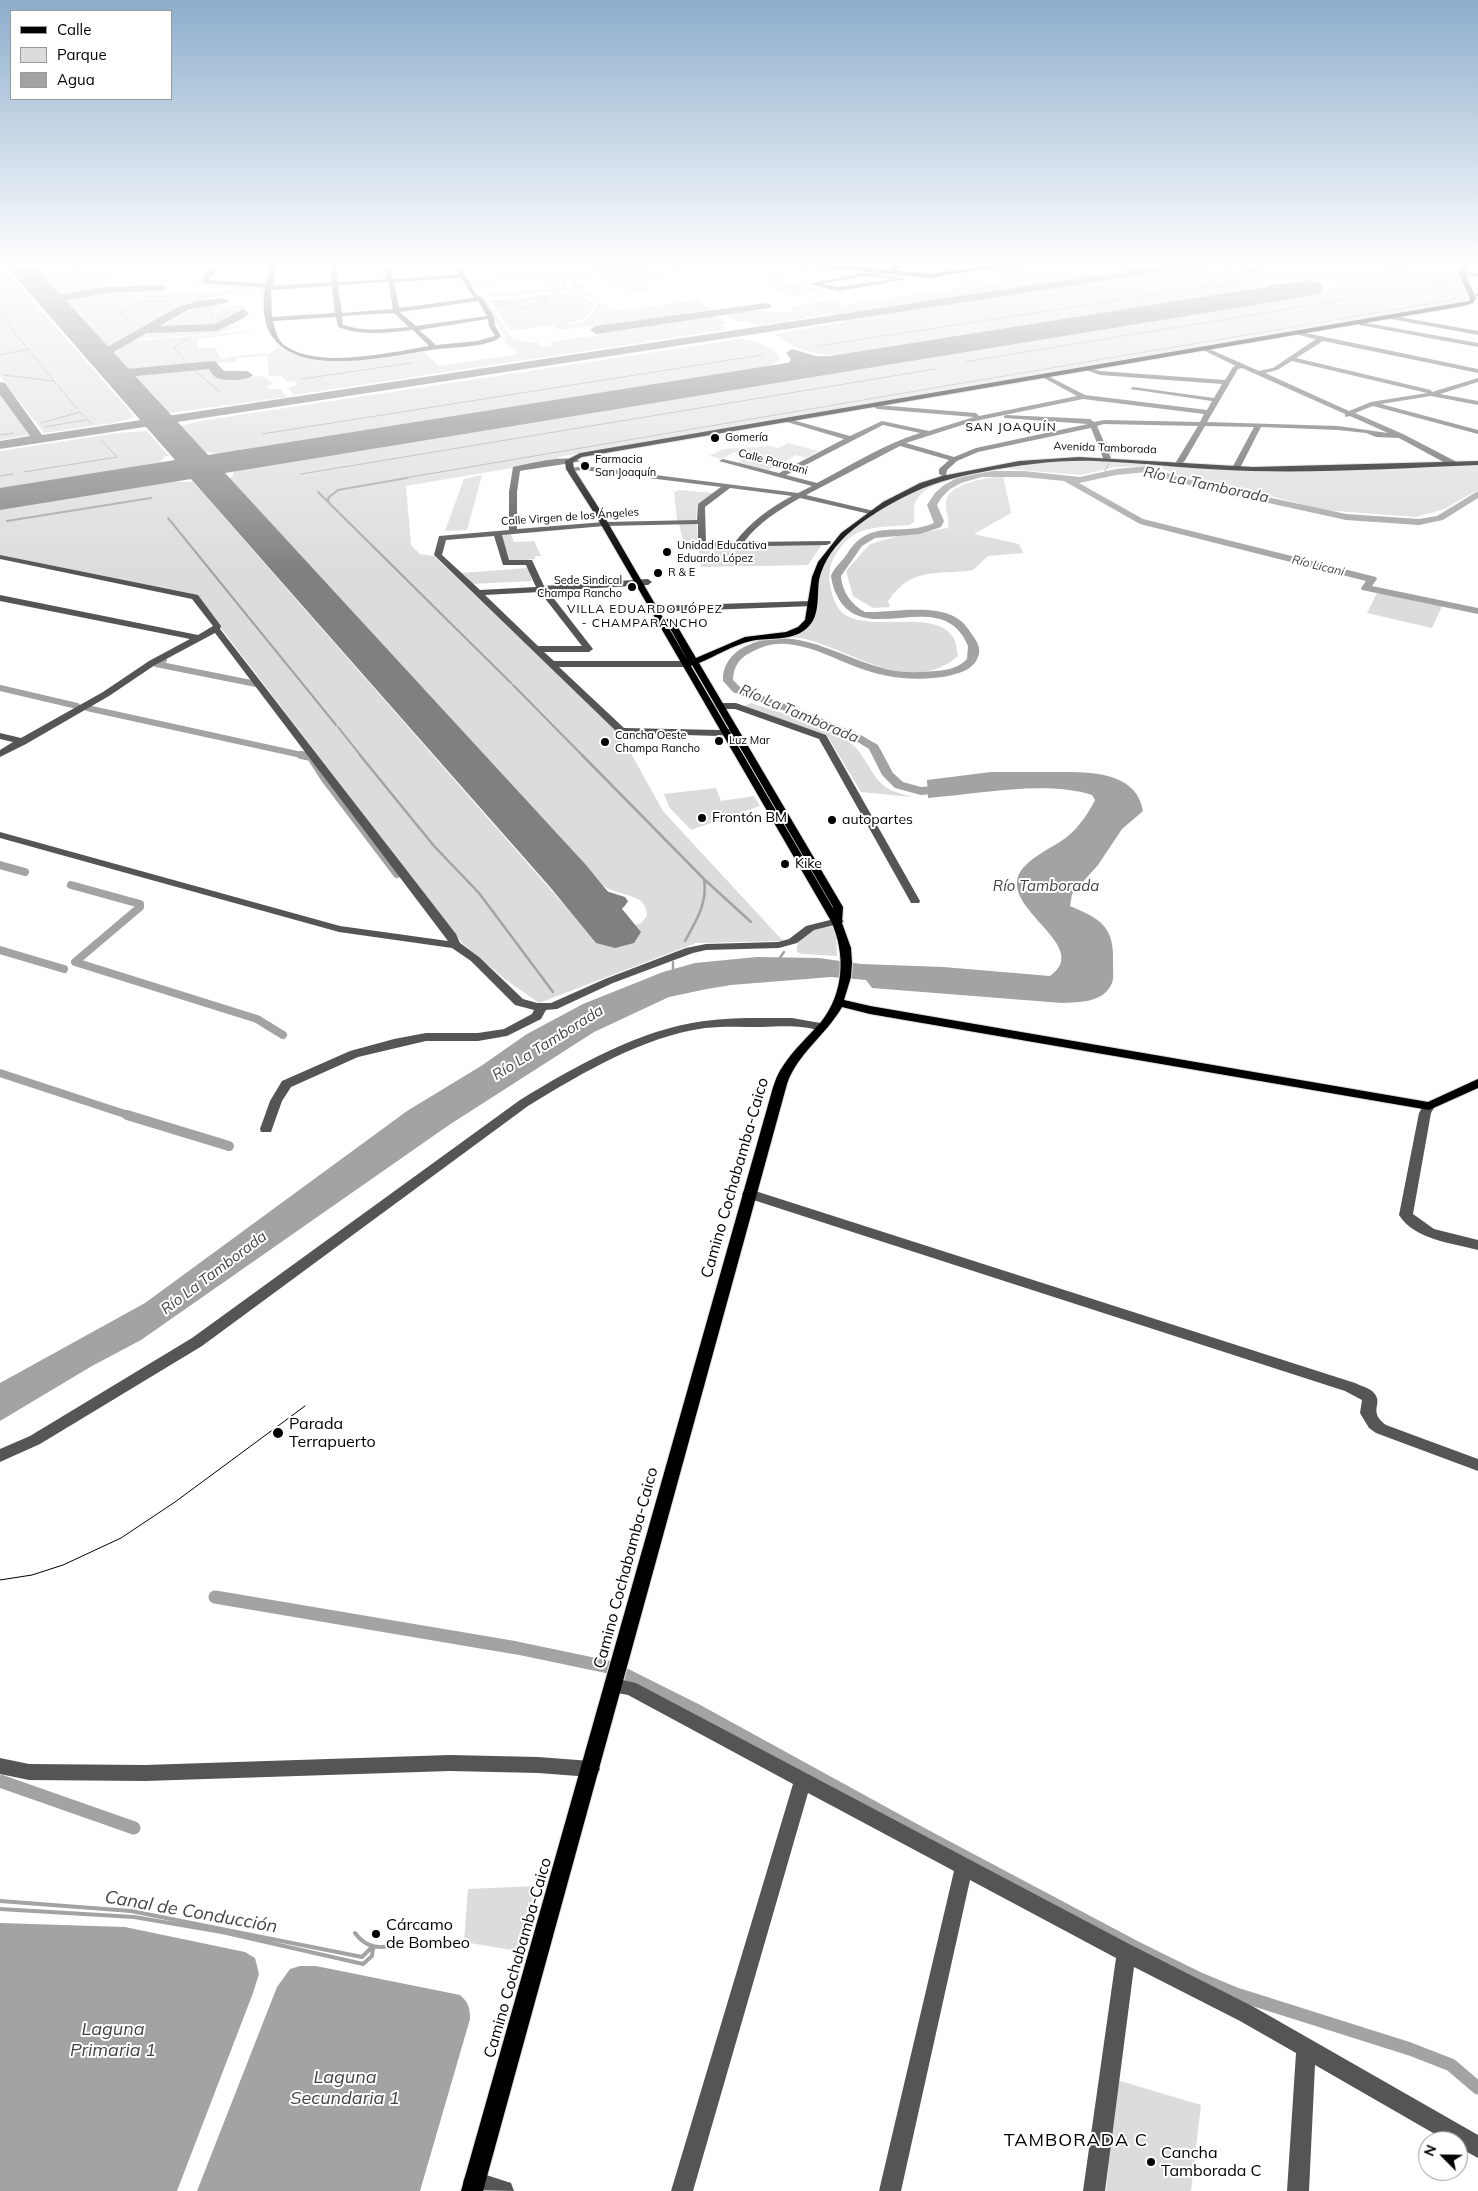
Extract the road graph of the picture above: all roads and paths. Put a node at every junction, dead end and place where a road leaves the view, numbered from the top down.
1 (1095, 367) edge
2 (1105, 367) edge
3 (1238, 367) edge
4 (1245, 367) edge
5 (1278, 367) edge
6 (1327, 367) edge
7 (1460, 367) edge
8 (1089, 370) junction
9 (1478, 371) edge
10 (1259, 374) junction
11 (1046, 376) junction
12 (1478, 380) edge
13 (1227, 382) junction
14 (1470, 384) junction
15 (1478, 385) edge
16 (1133, 389) dead end
17 (1437, 393) junction
18 (1427, 394) junction
19 (1170, 395) junction
20 (1083, 397) junction
21 (1217, 400) junction
22 (1478, 403) edge
23 (1371, 404) junction
24 (877, 407) junction
25 (1164, 408) junction
26 (1349, 413) junction
27 (1210, 414) junction
28 (988, 416) junction
29 (789, 421) junction
30 (1205, 422) junction
31 (1093, 424) junction
32 (1259, 425) junction
33 (1338, 428) junction
34 (1478, 431) edge
35 (928, 433) junction
36 (1400, 436) junction
37 (851, 439) junction
38 (899, 443) junction
39 (1107, 458) junction
40 (954, 459) junction
41 (723, 461) dead end
42 (1478, 461) edge
43 (1180, 462) junction
44 (1451, 462) junction
45 (574, 465) junction
46 (1237, 467) junction
47 (943, 474) junction
48 (780, 475) junction
49 (818, 485) junction
50 (728, 486) junction
51 (798, 496) junction
52 (867, 513) junction
53 (701, 522) junction
54 (609, 524) junction
55 (513, 532) junction
56 (497, 533) junction
57 (828, 543) junction
58 (738, 544) junction
59 (0, 557) edge
60 (643, 582) junction
61 (543, 589) junction
62 (479, 593) junction
63 (0, 598) edge
64 (807, 604) junction
65 (658, 608) junction
66 (216, 629) junction
67 (198, 638) junction
68 (536, 649) junction
69 (688, 651) junction
70 (696, 659) junction
71 (552, 664) junction
72 (720, 706) junction
73 (734, 730) junction
74 (723, 732) junction
75 (0, 736) edge
76 (23, 742) junction
77 (0, 754) edge
78 (751, 768) junction
79 (0, 835) edge
80 (915, 901) dead end
81 (838, 921) junction
82 (455, 945) junction
83 (837, 1002) junction
84 (542, 1006) junction
85 (822, 1027) junction
86 (1478, 1083) edge
87 (1429, 1106) junction
88 (266, 1129) dead end
89 (749, 1194) junction
90 (1478, 1245) edge
91 (0, 1456) edge
92 (1478, 1465) edge
93 (613, 1686) junction
94 (0, 1766) edge
95 (590, 1769) junction
96 (803, 1780) junction
97 (964, 1867) junction
98 (1126, 1953) junction
99 (1306, 2049) junction
100 (1478, 2146) edge
101 (473, 2186) edge
102 (503, 2191) edge
103 (682, 2191) edge
104 (890, 2191) edge
105 (1094, 2191) edge
106 (1298, 2191) edge

1 - 11 main road
2 - 8 main road
3 - 13 street
4 - 10 street
5 - 10 street
6 - 17 street
7 - 9 street
8 - 11 main road
8 - 13 street
10 - 26 street
11 - 20 street
11 - 24 main road
11 - 45 main road
12 - 14 street
13 - 21 street
14 - 15 street
14 - 17 street
16 - 19 street
17 - 18 street
18 - 22 street
18 - 23 street
19 - 21 street
19 - 25 street
20 - 25 street
20 - 28 street
21 - 27 street
23 - 26 street
23 - 34 street
24 - 28 street
24 - 29 main road
25 - 27 street
26 - 33 street
26 - 36 street
27 - 30 street
28 - 31 street
28 - 35 street
29 - 37 street
29 - 45 main road
30 - 31 street
30 - 32 street
30 - 43 street
31 - 39 street
31 - 40 street
32 - 33 street
32 - 46 street
33 - 36 street
35 - 37 street
35 - 38 street
36 - 44 street
37 - 48 street
38 - 40 street
38 - 49 street
39 - 43 main road, Avenida Tamborada
39 - 47 main road, Avenida Tamborada
40 - 47 street
41 - 48 street, Calle Parotani
42 - 44 main road, Avenida Tamborada
43 - 46 main road, Avenida Tamborada
44 - 46 main road, Avenida Tamborada
45 - 50 street
45 - 54 main road
45 - 55 street
46 - 52 main road, Avenida Tamborada
47 - 52 main road, Avenida Tamborada
48 - 49 street, Calle Parotani
49 - 51 street
50 - 51 street
50 - 53 street
51 - 52 street
51 - 58 street
52 - 57 main road, Avenida Tamborada
52 - 64 main road, Avenida Tamborada
53 - 54 street, Calle Virgen de los Ángeles
53 - 58 street
54 - 55 street, Calle Virgen de los Ángeles
54 - 60 main road
55 - 56 street, Calle Virgen de los Ángeles
56 - 61 street
56 - 62 street, Calle Virgen de los Ángeles
57 - 58 street
57 - 64 main road, Avenida Tamborada
59 - 66 street
60 - 61 street
60 - 65 main road
61 - 62 street
61 - 68 street
62 - 68 street
63 - 67 street
64 - 65 street
64 - 70 main road, Avenida Tamborada
65 - 69 main road
65 - 70 main road
66 - 67 street
66 - 82 street
67 - 76 street
68 - 71 street
69 - 70 main road
69 - 70 main road
70 - 71 street
70 - 72 main road
70 - 74 main road
71 - 74 street
72 - 73 main road
72 - 80 street
73 - 74 street
73 - 78 main road
74 - 78 main road
75 - 76 street
76 - 77 street
78 - 81 main road, Camino Cochabamba-Caico
79 - 82 street
81 - 83 main road, Camino Cochabamba-Caico
81 - 84 street
82 - 84 street
83 - 85 main road, Camino Cochabamba-Caico
83 - 87 main road
84 - 88 street
85 - 89 main road, Camino Cochabamba-Caico
85 - 91 street
86 - 87 main road
87 - 90 street
89 - 92 street
89 - 93 main road, Camino Cochabamba-Caico
93 - 95 main road, Camino Cochabamba-Caico
93 - 96 street
94 - 95 street
95 - 101 main road, Camino Cochabamba-Caico
96 - 97 street
96 - 103 street
97 - 98 street
97 - 104 street
98 - 99 street
98 - 105 street
99 - 100 street
99 - 106 street
101 - 102 street

